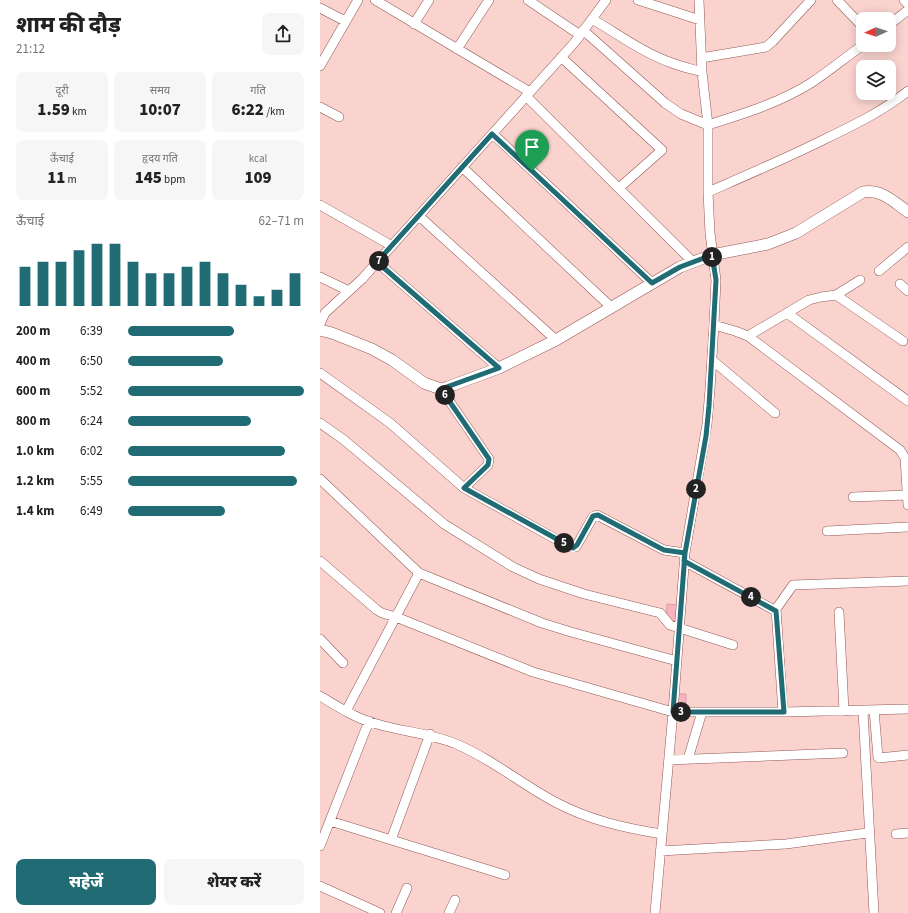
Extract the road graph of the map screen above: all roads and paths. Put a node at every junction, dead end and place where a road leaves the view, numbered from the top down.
1 (358, 0) edge
2 (375, 0) edge
3 (429, 0) edge
4 (489, 0) edge
5 (528, 0) edge
6 (606, 0) edge
7 (638, 0) edge
8 (699, 0) edge
9 (812, 0) edge
10 (837, 0) edge
11 (904, 0) edge
12 (908, 4) edge
13 (320, 8) edge
14 (908, 10) edge
15 (592, 19) junction
16 (896, 19) edge
17 (700, 20) junction
18 (856, 20) edge
19 (346, 21) junction
20 (414, 24) junction
21 (581, 32) junction
22 (457, 49) junction
23 (856, 49) edge
24 (561, 57) junction
25 (701, 58) junction
26 (320, 66) edge
27 (702, 72) junction
28 (908, 91) edge
29 (528, 94) junction
30 (320, 107) edge
31 (339, 117) dead end
32 (708, 125) junction
33 (492, 134) junction
34 (462, 167) junction
35 (619, 188) junction
36 (708, 192) junction
37 (320, 206) edge
38 (908, 212) edge
39 (419, 216) junction
40 (392, 246) junction
41 (908, 247) edge
42 (712, 255) junction
43 (377, 262) junction
44 (693, 262) junction
45 (879, 271) dead end
46 (320, 277) edge
47 (860, 280) dead end
48 (652, 283) junction
49 (900, 284) dead end
50 (349, 291) junction
51 (908, 291) edge
52 (836, 295) junction
53 (611, 307) junction
54 (788, 313) junction
55 (320, 324) edge
56 (714, 325) junction
57 (320, 330) edge
58 (748, 336) junction
59 (556, 340) junction
60 (903, 342) dead end
61 (712, 360) junction
62 (499, 368) junction
63 (320, 373) edge
64 (441, 389) junction
65 (908, 401) edge
66 (774, 413) dead end
67 (320, 423) edge
68 (320, 479) edge
69 (464, 488) junction
70 (907, 495) edge
71 (853, 497) dead end
72 (908, 505) edge
73 (908, 527) edge
74 (828, 531) dead end
75 (684, 557) junction
76 (320, 561) edge
77 (420, 573) junction
78 (908, 581) edge
79 (776, 611) junction
80 (839, 612) dead end
81 (396, 617) junction
82 (680, 629) junction
83 (320, 639) edge
84 (733, 645) dead end
85 (678, 661) junction
86 (343, 663) dead end
87 (320, 696) edge
88 (908, 709) edge
89 (863, 710) junction
90 (874, 710) junction
91 (346, 711) junction
92 (844, 711) junction
93 (673, 712) junction
94 (702, 712) junction
95 (784, 712) junction
96 (369, 722) junction
97 (430, 734) junction
98 (843, 753) dead end
99 (908, 755) edge
100 (688, 759) junction
101 (669, 760) junction
102 (330, 821) junction
103 (867, 833) dead end
104 (908, 833) edge
105 (662, 834) junction
106 (896, 834) dead end
107 (391, 840) junction
108 (320, 846) edge
109 (660, 851) junction
110 (505, 875) dead end
111 (320, 886) edge
112 (407, 888) dead end
113 (455, 900) dead end
114 (380, 913) edge
115 (396, 913) edge
116 (449, 913) edge
117 (655, 913) edge
118 (874, 913) edge

1 - 19 street
2 - 20 street
3 - 20 street
4 - 22 street
5 - 21 street
6 - 15 street
7 - 17 street
8 - 17 street
9 - 25 street
10 - 18 street
11 - 12 street
13 - 19 street
14 - 16 street
15 - 21 street
15 - 27 street
17 - 25 street
19 - 26 street
20 - 22 street
21 - 24 street
21 - 32 street
22 - 29 street
23 - 32 street
24 - 29 street
24 - 35 street
25 - 27 street
27 - 32 street
28 - 36 street
29 - 33 street
29 - 35 street
30 - 31 street
32 - 36 street
33 - 34 street
33 - 48 street
34 - 39 street
34 - 53 street
35 - 44 street
36 - 42 street
37 - 40 street
38 - 42 main road
39 - 40 street
39 - 59 street
40 - 43 street
41 - 45 street
42 - 44 main road
42 - 56 street
43 - 50 street
43 - 62 street
44 - 48 main road
46 - 50 street
47 - 52 street
48 - 53 main road
49 - 51 street
50 - 55 street
52 - 54 street
52 - 60 street
53 - 59 main road
54 - 58 street
54 - 65 street
56 - 58 street
56 - 61 street
57 - 64 main road
58 - 70 street
59 - 62 main road
61 - 66 street
61 - 75 street
62 - 64 main road
63 - 69 street
64 - 69 street
67 - 82 street
68 - 77 street
69 - 75 street
70 - 71 street
70 - 72 street
73 - 74 street
75 - 79 street
75 - 82 street
76 - 81 street
77 - 81 street
77 - 85 street
78 - 79 street
79 - 95 street
80 - 92 street
81 - 91 street
81 - 93 street
82 - 84 street
82 - 85 street
83 - 86 street
85 - 93 street
87 - 91 street
88 - 90 street
89 - 90 street
89 - 92 street
89 - 118 street
90 - 99 street
91 - 96 street
92 - 95 street
93 - 94 street
93 - 101 street
94 - 95 street
94 - 100 street
96 - 97 street
96 - 102 street
97 - 105 street
97 - 107 street
98 - 100 street
100 - 101 street
101 - 105 street
102 - 107 street
102 - 108 street
103 - 109 street
104 - 106 street
105 - 109 street
107 - 110 street
109 - 117 street
111 - 114 street
112 - 115 street
113 - 116 street

